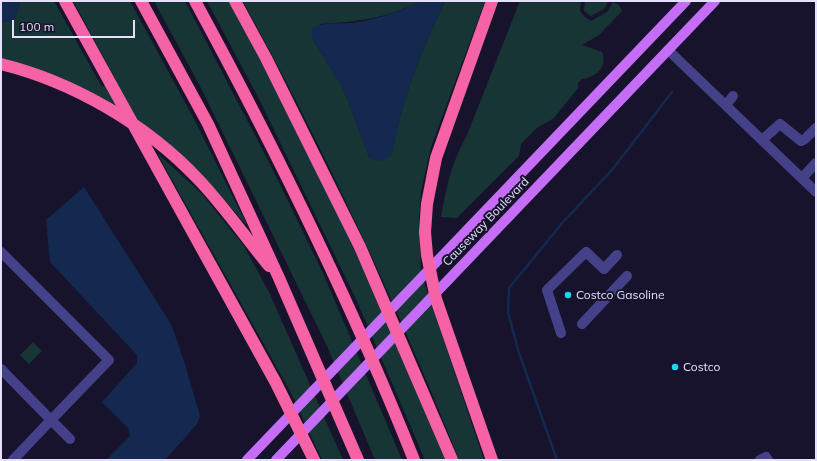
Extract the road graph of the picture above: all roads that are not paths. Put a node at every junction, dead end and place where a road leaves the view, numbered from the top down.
1 (65, 1) edge
2 (141, 1) edge
3 (194, 1) edge
4 (235, 1) edge
5 (492, 1) edge
6 (715, 1) edge
7 (682, 3) edge
8 (668, 50) junction
9 (1, 64) edge
10 (733, 96) dead end
11 (726, 105) junction
12 (816, 128) edge
13 (762, 140) junction
14 (816, 163) edge
15 (802, 178) junction
16 (816, 192) edge
17 (1, 252) edge
18 (617, 255) dead end
19 (627, 276) dead end
20 (279, 278) junction
21 (582, 324) dead end
22 (561, 333) dead end
23 (1, 369) edge
24 (51, 420) junction
25 (70, 439) dead end
26 (20, 458) edge
27 (247, 460) edge
28 (276, 460) edge
29 (314, 460) edge
30 (358, 460) edge
31 (414, 460) edge
32 (452, 460) edge
33 (492, 460) edge
34 (760, 460) edge
35 (768, 460) edge

1 - 29 highway
2 - 20 highway
3 - 31 highway
4 - 32 highway
5 - 33 highway
6 - 8 main road, Causeway Boulevard
7 - 27 main road, Causeway Boulevard
8 - 11 street
8 - 28 main road, Causeway Boulevard
9 - 20 highway
10 - 11 street
11 - 13 street
12 - 13 street
13 - 15 street
14 - 15 street
15 - 16 street
17 - 24 street
18 - 22 street
19 - 21 street
20 - 30 highway
23 - 24 street
24 - 25 street
24 - 26 street
34 - 35 street

